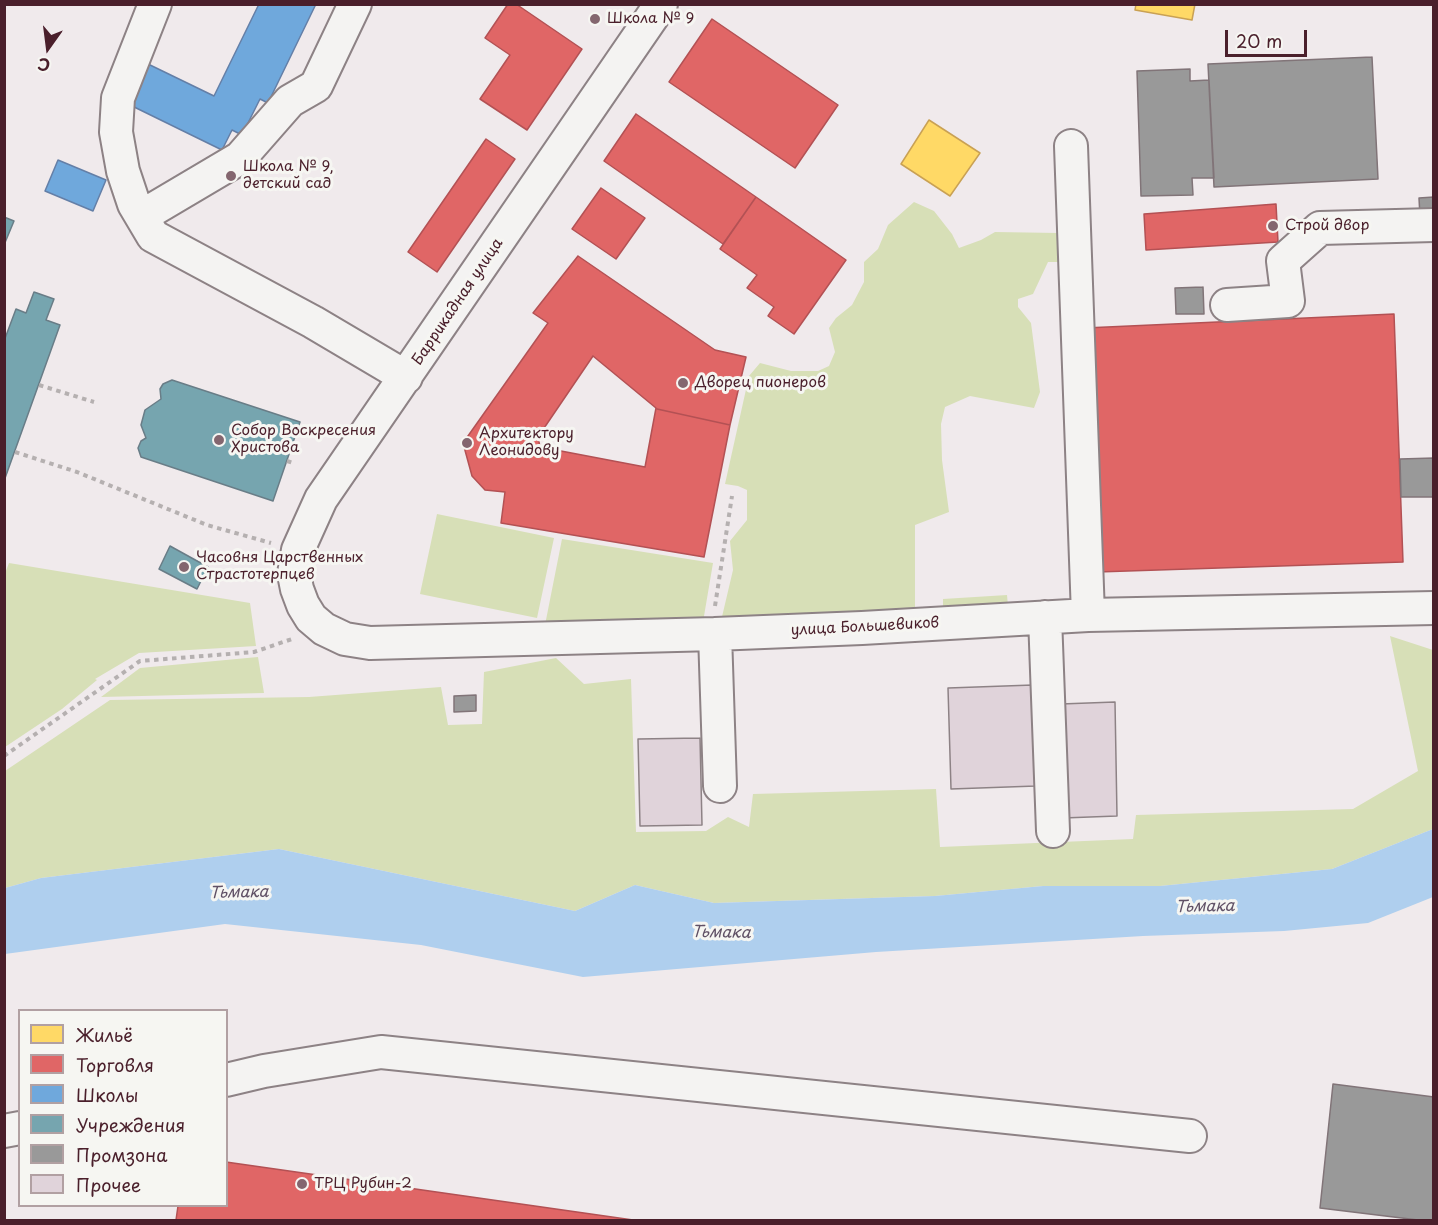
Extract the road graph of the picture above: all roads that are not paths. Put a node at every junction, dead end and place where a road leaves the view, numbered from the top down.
1 (155, 4) edge
2 (355, 4) edge
3 (661, 4) edge
4 (1071, 146) dead end
5 (142, 216) junction
6 (1434, 225) edge
7 (1227, 305) dead end
8 (406, 377) junction
9 (1434, 608) edge
10 (1088, 615) junction
11 (1045, 617) junction
12 (315, 620) joint
13 (715, 634) junction
14 (720, 786) dead end
15 (1053, 831) dead end
16 (228, 1080) edge
17 (1190, 1136) dead end

1 - 5 street
2 - 5 street
3 - 8 street, Баррикадная улица
4 - 10 street
5 - 8 street
6 - 7 street
8 - 12 street, Баррикадная улица
9 - 10 street, улица Большевиков
10 - 11 street, улица Большевиков
11 - 13 street, улица Большевиков
11 - 15 street
12 - 13 street, улица Большевиков
13 - 14 street
16 - 17 street

